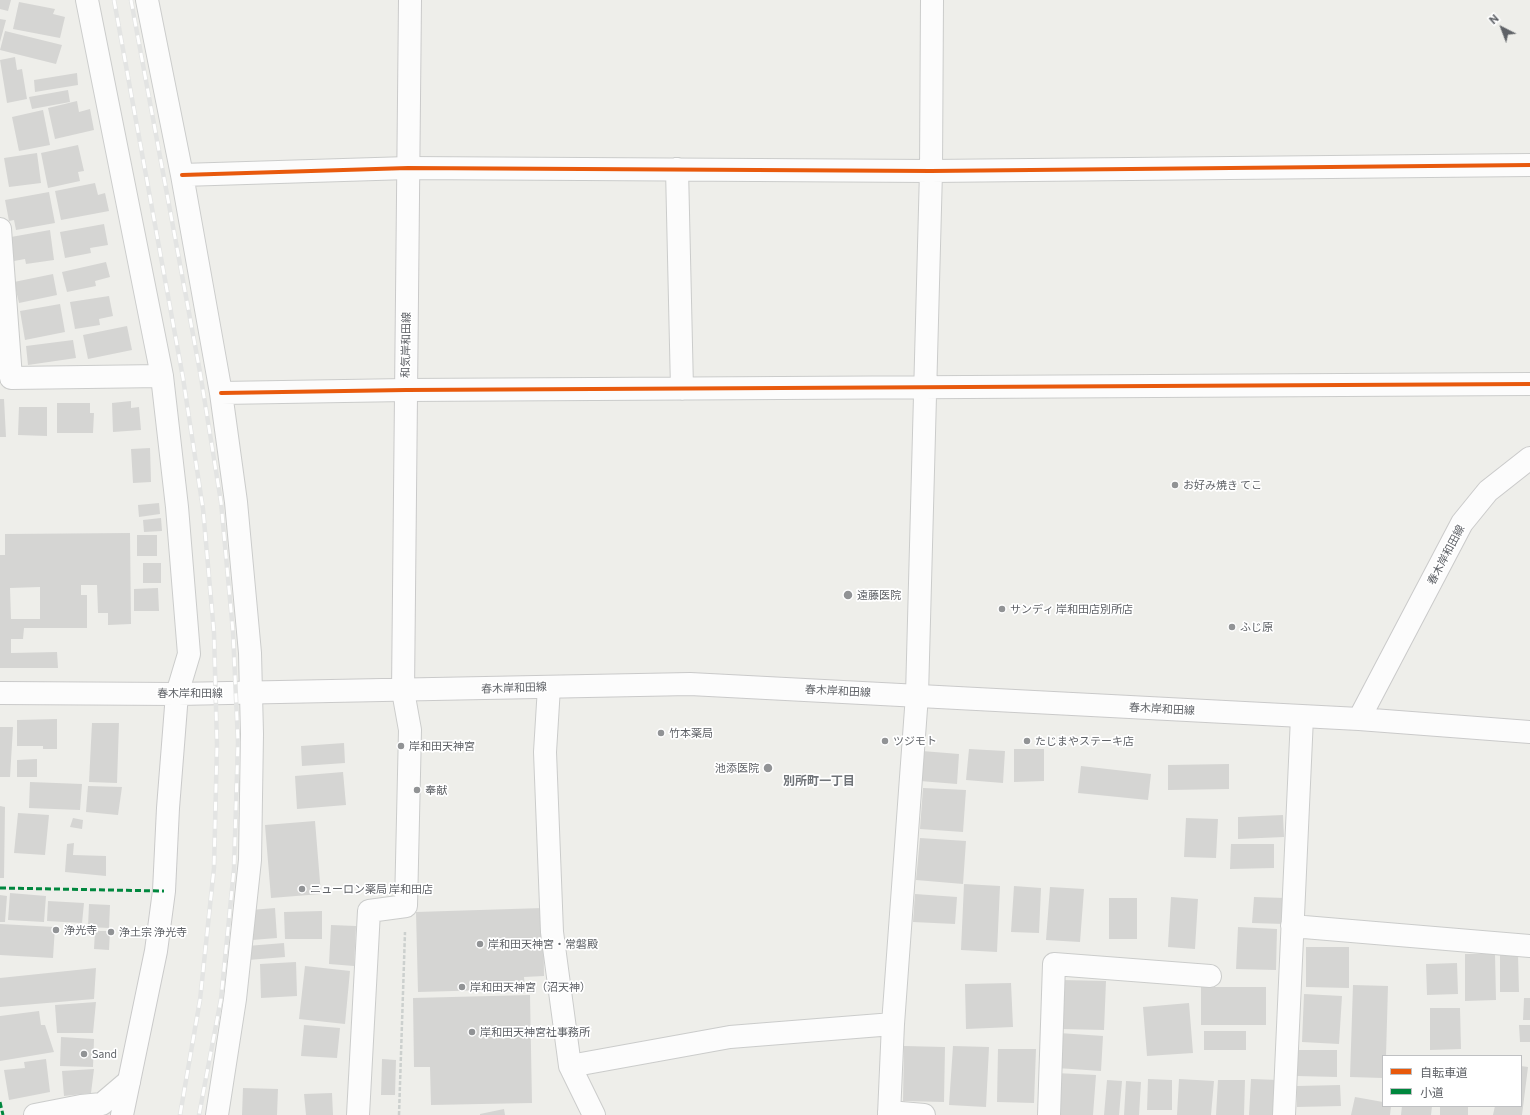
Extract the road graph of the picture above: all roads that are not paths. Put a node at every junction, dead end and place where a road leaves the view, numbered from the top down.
1 (87, 0) edge
2 (147, 0) edge
3 (410, 0) edge
4 (932, 0) edge
5 (1530, 164) edge
6 (408, 168) junction
7 (677, 169) junction
8 (931, 171) junction
9 (182, 175) junction
10 (0, 229) edge
11 (4, 334) edge
12 (162, 376) junction
13 (1530, 384) edge
14 (926, 388) junction
15 (682, 389) junction
16 (406, 390) junction
17 (221, 393) junction
18 (1530, 458) edge
19 (549, 687) junction
20 (403, 691) junction
21 (0, 693) edge
22 (251, 693) junction
23 (177, 694) junction
24 (917, 695) junction
25 (1302, 717) junction
26 (1359, 719) junction
27 (1530, 732) edge
28 (1292, 926) junction
29 (1530, 946) edge
30 (1210, 976) dead end
31 (893, 1024) junction
32 (570, 1066) junction
33 (130, 1081) junction
34 (889, 1113) edge
35 (35, 1115) edge
36 (122, 1115) edge
37 (217, 1115) edge
38 (358, 1115) edge
39 (594, 1115) edge
40 (924, 1115) edge
41 (1049, 1115) edge
42 (1284, 1115) edge

1 - 12 street
2 - 9 street
3 - 6 street, 和気岸和田線
4 - 8 street
5 - 8 street
6 - 7 street
6 - 9 street
6 - 16 street, 和気岸和田線
7 - 8 street
7 - 15 street
8 - 14 street
9 - 17 street
10 - 11 street
11 - 12 street
12 - 23 street
13 - 14 street
14 - 15 street
14 - 24 street
15 - 16 street
16 - 17 street
16 - 20 street, 和気岸和田線
17 - 22 street
18 - 26 street, 春木岸和田線
19 - 20 street, 春木岸和田線
19 - 24 street, 春木岸和田線
19 - 32 street
20 - 22 street, 春木岸和田線
20 - 38 street, 和気岸和田線
21 - 23 street, 春木岸和田線
22 - 23 street, 春木岸和田線
22 - 37 street
23 - 33 street
24 - 25 street, 春木岸和田線
24 - 31 street
25 - 26 street, 春木岸和田線
25 - 28 street
26 - 27 street
28 - 29 street
28 - 42 street
30 - 41 street
31 - 32 street
31 - 34 street
32 - 39 street
33 - 35 street
33 - 36 street
34 - 40 street

